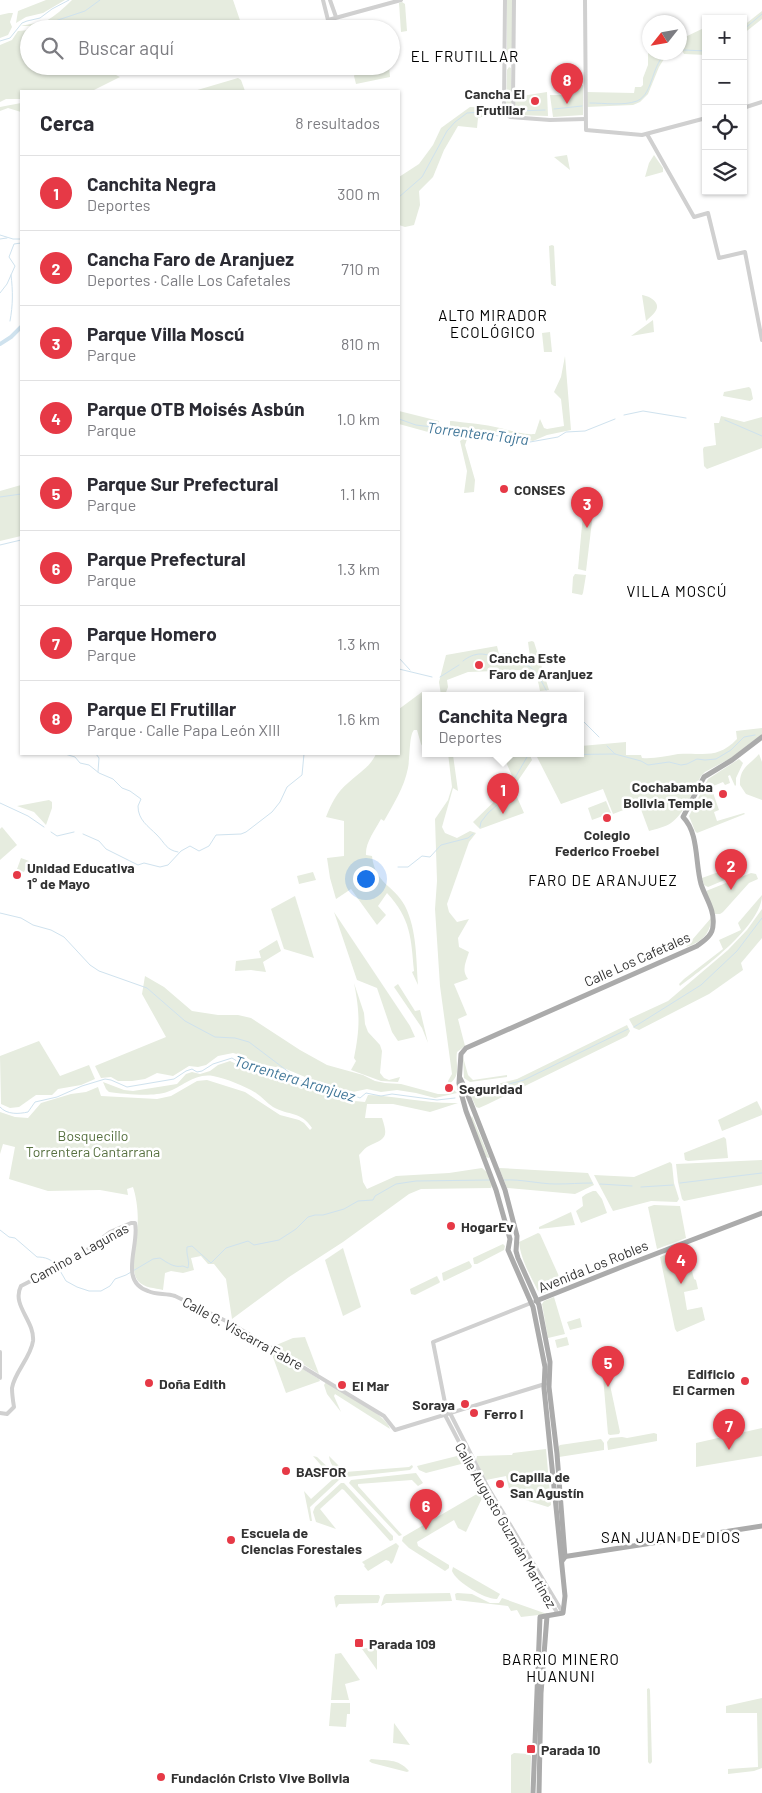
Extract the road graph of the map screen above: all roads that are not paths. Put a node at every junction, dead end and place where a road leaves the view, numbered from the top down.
1 (323, 0) edge
2 (330, 0) edge
3 (401, 0) edge
4 (505, 0) edge
5 (514, 0) edge
6 (585, 0) edge
7 (336, 17) junction
8 (762, 102) edge
9 (747, 107) edge
10 (516, 117) junction
11 (585, 119) junction
12 (702, 119) edge
13 (647, 134) junction
14 (762, 340) edge
15 (762, 737) edge
16 (460, 1078) junction
17 (762, 1213) edge
18 (134, 1223) joint
19 (538, 1300) junction
20 (531, 1303) junction
21 (433, 1342) joint
22 (0, 1352) edge
23 (0, 1378) edge
24 (547, 1383) junction
25 (446, 1408) junction
26 (0, 1413) edge
27 (450, 1413) junction
28 (445, 1415) junction
29 (762, 1526) edge
30 (562, 1559) junction
31 (560, 1614) junction
32 (546, 1616) junction
33 (533, 1793) edge
34 (539, 1793) edge

1 - 7 street
2 - 7 street
3 - 7 street
4 - 10 street
5 - 10 street
6 - 11 street
8 - 9 street
10 - 11 street
11 - 13 street
12 - 13 street
13 - 14 street
15 - 16 main road, Calle Los Cafetales
16 - 19 main road
16 - 20 main road
17 - 19 main road, Avenida Los Robles
18 - 26 street, Camino a Lagunas
18 - 28 street, Calle G. Viscarra Fabre
19 - 20 main road, Avenida Los Robles
19 - 24 main road
20 - 21 street, Avenida Los Robles
20 - 24 main road
21 - 25 street, Calle Augusto Guzmán Martínez
22 - 23 street
24 - 27 street
24 - 30 main road
25 - 27 street, Calle Augusto Guzmán Martínez
25 - 28 street, Calle Augusto Guzmán Martínez
27 - 28 street
27 - 31 street, Calle Augusto Guzmán Martínez
28 - 31 street, Calle Augusto Guzmán Martínez
29 - 30 main road
30 - 31 main road
31 - 32 main road
32 - 33 main road
32 - 34 main road

